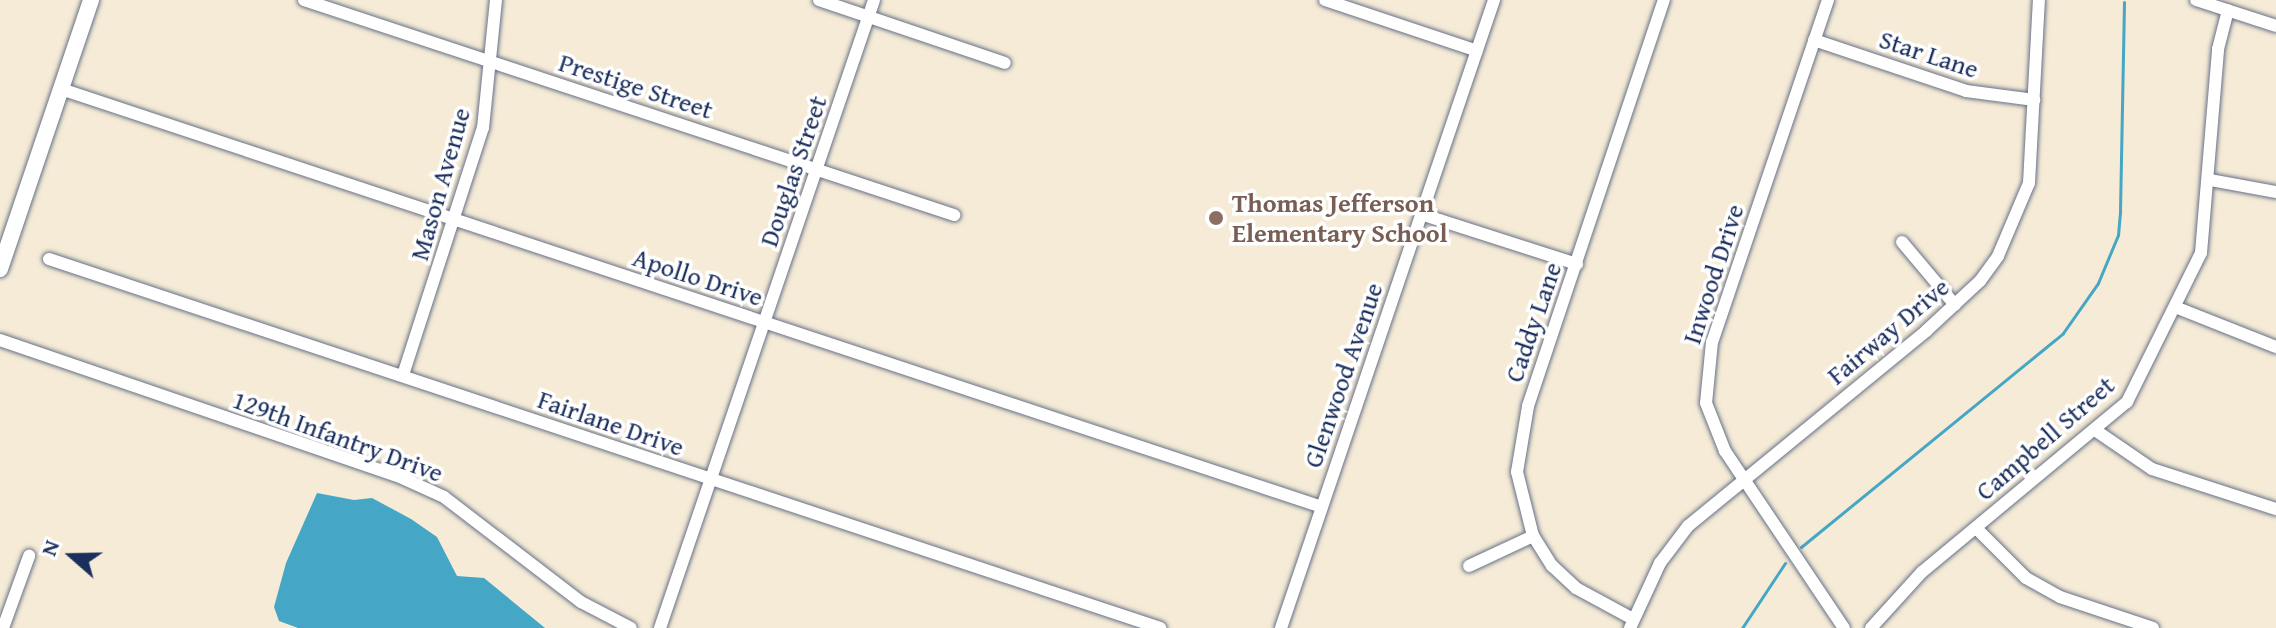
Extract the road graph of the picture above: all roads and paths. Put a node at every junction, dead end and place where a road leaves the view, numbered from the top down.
1 (91, 0) edge
2 (304, 0) edge
3 (496, 0) edge
4 (819, 0) edge
5 (874, 0) edge
6 (1325, 0) edge
7 (1494, 0) edge
8 (1664, 0) edge
9 (1828, 0) edge
10 (2039, 0) edge
11 (2196, 0) edge
12 (2228, 10) junction
13 (869, 16) junction
14 (2276, 26) edge
15 (1814, 40) junction
16 (1477, 51) junction
17 (491, 60) junction
18 (1005, 63) dead end
19 (61, 89) junction
20 (2034, 100) junction
21 (817, 169) junction
22 (2210, 180) junction
23 (2276, 192) edge
24 (1421, 214) junction
25 (954, 215) dead end
26 (455, 219) junction
27 (1902, 242) dead end
28 (49, 259) dead end
29 (1577, 264) junction
30 (0, 269) edge
31 (1955, 305) junction
32 (2175, 307) junction
33 (766, 323) junction
34 (0, 340) edge
35 (2276, 347) edge
36 (403, 375) junction
37 (2095, 430) junction
38 (1742, 477) junction
39 (709, 479) junction
40 (1322, 507) junction
41 (2276, 509) edge
42 (1976, 528) junction
43 (1533, 536) junction
44 (29, 556) dead end
45 (1469, 566) dead end
46 (1632, 623) edge
47 (3, 628) edge
48 (631, 628) edge
49 (660, 628) edge
50 (1160, 628) edge
51 (1281, 628) edge
52 (1844, 628) edge
53 (1871, 628) edge
54 (2153, 628) edge

1 - 19 main road
2 - 17 street, Prestige Street
3 - 17 street, Mason Avenue
4 - 13 street
5 - 13 street, Douglas Street
6 - 16 street
7 - 16 street, Glenwood Avenue
8 - 29 street, Caddy Lane
9 - 15 street, Inwood Drive
10 - 20 street, Fairway Drive
11 - 12 street
12 - 14 street
12 - 22 street, Campbell Street
13 - 18 street
13 - 21 street, Douglas Street
15 - 20 street, Star Lane
15 - 38 street, Inwood Drive
16 - 24 street, Glenwood Avenue
17 - 21 street, Prestige Street
17 - 26 street, Mason Avenue
19 - 26 street, Apollo Drive
19 - 30 main road
20 - 31 street, Fairway Drive
21 - 25 street, Prestige Street
21 - 33 street, Douglas Street
22 - 23 street
22 - 32 street, Campbell Street
24 - 29 street
24 - 40 street, Glenwood Avenue
26 - 33 street, Apollo Drive
26 - 36 street, Mason Avenue
27 - 31 street
28 - 36 street, Fairlane Drive
29 - 43 street, Caddy Lane
31 - 38 street, Fairway Drive
32 - 35 street
32 - 37 street, Campbell Street
33 - 39 street, Douglas Street
33 - 40 street, Apollo Drive
34 - 48 street, 129th Infantry Drive
36 - 39 street, Fairlane Drive
37 - 41 street
37 - 42 street, Campbell Street
38 - 46 street, Fairway Drive
38 - 52 street, Inwood Drive
39 - 49 street, Douglas Street
39 - 50 street, Fairlane Drive
40 - 51 street, Glenwood Avenue
42 - 53 street, Campbell Street
42 - 54 street
43 - 45 street
43 - 46 street, Caddy Lane
44 - 47 street

